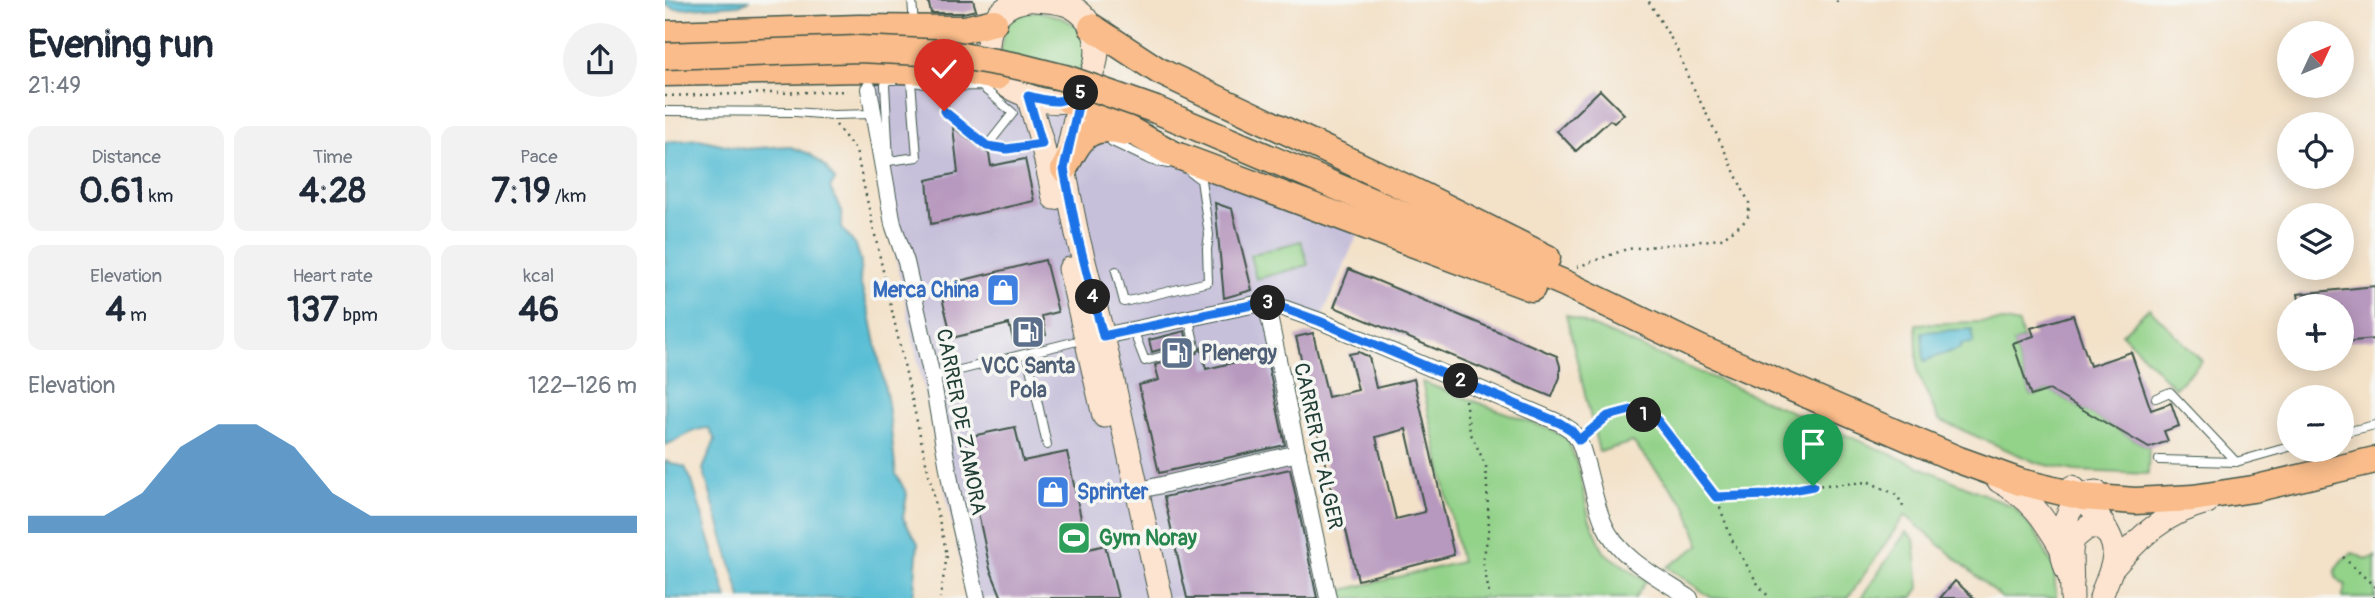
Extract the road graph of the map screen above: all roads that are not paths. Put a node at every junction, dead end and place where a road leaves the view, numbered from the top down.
1 (912, 0) edge
2 (1029, 0) edge
3 (1035, 0) edge
4 (1068, 3) edge
5 (998, 12) edge
6 (1092, 27) junction
7 (927, 29) junction
8 (665, 34) edge
9 (665, 56) edge
10 (665, 74) edge
11 (899, 77) junction
12 (996, 77) junction
13 (943, 79) junction
14 (869, 89) road end
15 (1028, 96) junction
16 (1076, 97) junction
17 (665, 111) edge
18 (873, 114) junction
19 (1086, 134) junction
20 (1133, 134) junction
21 (1042, 144) junction
22 (987, 146) junction
23 (1174, 166) dead end
24 (1064, 169) junction
25 (1184, 169) dead end
26 (1116, 271) dead end
27 (1568, 277) junction
28 (1266, 302) junction
29 (1303, 315) junction
30 (1189, 319) junction
31 (1133, 330) junction
32 (1273, 334) junction
33 (1094, 337) junction
34 (1694, 339) junction
35 (1027, 354) junction
36 (932, 377) junction
37 (2156, 398) dead end
38 (2375, 425) edge
39 (2354, 430) edge
40 (1047, 445) dead end
41 (2277, 450) edge
42 (2375, 450) edge
43 (1298, 453) junction
44 (1959, 460) junction
45 (2159, 460) dead end
46 (2375, 460) edge
47 (2236, 462) junction
48 (2057, 478) junction
49 (2126, 488) junction
50 (2253, 489) junction
51 (1136, 491) junction
52 (2083, 497) junction
53 (2108, 534) junction
54 (2061, 547) junction
55 (2111, 569) junction
56 (2072, 590) edge
57 (977, 598) edge
58 (1147, 598) edge
59 (1161, 598) edge
60 (1328, 598) edge
61 (1690, 598) edge
62 (2101, 598) edge

1 - 7 lane
2 - 5 main road
3 - 4 main road
4 - 6 main road
5 - 7 highway
5 - 12 main road
6 - 16 main road
6 - 27 highway
7 - 8 highway
7 - 13 highway
9 - 27 highway, bridge
10 - 11 highway
11 - 11 lane
11 - 13 highway
12 - 13 highway
12 - 15 main road
13 - 22 lane
13 - 22 lane
14 - 18 street, CARRER DE ZAMORA
15 - 16 main road
15 - 21 main road
16 - 20 highway
16 - 24 main road
17 - 18 lane
18 - 36 street, CARRER DE ZAMORA
19 - 20 highway
19 - 23 lane
19 - 24 highway
20 - 34 highway
21 - 22 lane
21 - 33 main road
24 - 33 main road
25 - 26 lane
27 - 34 highway
28 - 29 street
28 - 30 street
28 - 32 street, CARRER DE ALGER
29 - 32 street
29 - 61 street
30 - 31 street
30 - 31 lane
31 - 33 street
32 - 43 street, CARRER DE ALGER
33 - 35 lane
33 - 51 main road
33 - 58 main road
34 - 44 highway
34 - 48 highway
35 - 36 lane
35 - 40 lane
36 - 57 street, CARRER DE ZAMORA
37 - 47 lane
38 - 39 lane
41 - 47 lane
42 - 49 highway
43 - 51 street
43 - 60 street, CARRER DE ALGER
44 - 52 highway
44 - 54 main road
45 - 47 lane
46 - 50 highway
48 - 49 highway
48 - 52 main road
49 - 52 main road
50 - 52 highway
50 - 55 main road
51 - 59 main road
52 - 53 main road
52 - 54 main road
53 - 55 main road
53 - 56 main road
54 - 56 main road
55 - 62 main road

